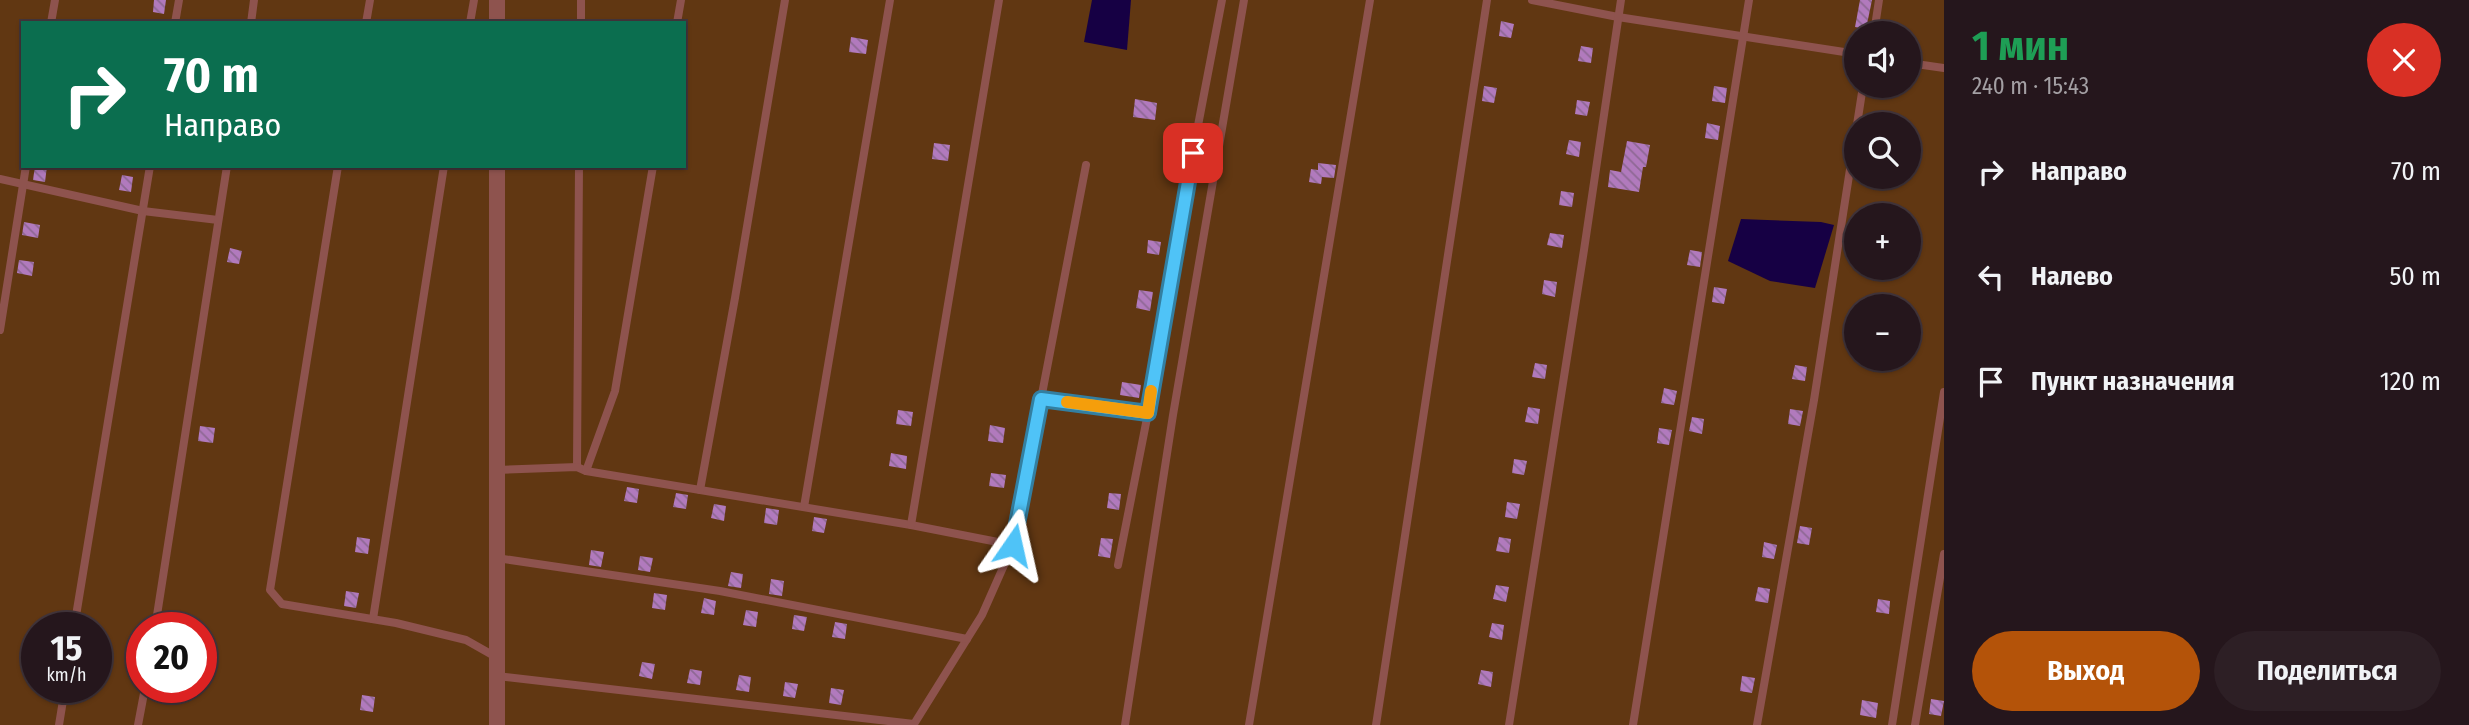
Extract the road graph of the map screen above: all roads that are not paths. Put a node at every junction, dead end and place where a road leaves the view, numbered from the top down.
1 (55, 0) edge
2 (179, 0) edge
3 (254, 0) edge
4 (370, 0) edge
5 (474, 0) edge
6 (497, 0) edge
7 (581, 0) edge
8 (681, 0) edge
9 (785, 0) edge
10 (890, 0) edge
11 (999, 0) edge
12 (1222, 0) edge
13 (1244, 0) edge
14 (1370, 0) edge
15 (1487, 0) edge
16 (1532, 0) edge
17 (1621, 0) edge
18 (1749, 0) edge
19 (1879, 0) edge
20 (1618, 17) junction
21 (51, 21) edge
22 (175, 21) edge
23 (251, 21) edge
24 (366, 21) edge
25 (470, 21) edge
26 (497, 21) edge
27 (581, 21) edge
28 (677, 21) edge
29 (1876, 21) edge
30 (1743, 37) junction
31 (1844, 52) edge
32 (1921, 65) edge
33 (1944, 68) edge
34 (1861, 98) edge
35 (1086, 165) dead end
36 (26, 168) edge
37 (150, 168) edge
38 (227, 168) edge
39 (338, 168) edge
40 (444, 168) edge
41 (497, 168) edge
42 (579, 168) edge
43 (653, 168) edge
44 (0, 179) edge
45 (23, 182) junction
46 (142, 211) junction
47 (218, 220) junction
48 (0, 330) edge
49 (1944, 392) edge
50 (1041, 399) junction
51 (1148, 413) junction
52 (577, 467) junction
53 (497, 470) junction
54 (586, 471) junction
55 (700, 489) junction
56 (804, 507) junction
57 (911, 525) junction
58 (1013, 545) junction
59 (1944, 554) edge
60 (497, 558) junction
61 (1118, 565) dead end
62 (77, 612) edge
63 (157, 612) edge
64 (373, 619) junction
65 (967, 639) junction
66 (497, 657) junction
67 (497, 676) junction
68 (63, 703) edge
69 (142, 703) edge
70 (59, 725) edge
71 (138, 725) edge
72 (497, 725) edge
73 (914, 725) edge
74 (1125, 725) edge
75 (1249, 725) edge
76 (1376, 725) edge
77 (1509, 725) edge
78 (1633, 725) edge
79 (1757, 725) edge
80 (1892, 725) edge
81 (1915, 725) edge

1 - 21 lane
2 - 22 lane
3 - 23 lane
4 - 24 lane
5 - 25 lane
6 - 26 street
7 - 27 lane
8 - 28 lane
9 - 55 lane
10 - 56 lane
11 - 57 lane
12 - 51 lane
13 - 74 lane
14 - 75 lane
15 - 76 lane
16 - 20 lane
17 - 20 lane
18 - 30 lane
19 - 29 lane
20 - 30 lane
20 - 77 lane
30 - 31 lane
30 - 78 lane
32 - 33 lane
34 - 79 lane
35 - 50 lane
36 - 45 lane
37 - 46 lane
38 - 47 lane
39 - 64 lane
40 - 64 lane
41 - 53 street
42 - 52 lane
43 - 54 lane
44 - 45 lane
45 - 46 lane
45 - 48 lane
46 - 47 lane
46 - 62 lane
47 - 63 lane
49 - 80 lane
50 - 51 lane
50 - 58 lane
51 - 61 lane
52 - 53 lane
52 - 54 lane
53 - 60 street
54 - 55 lane
55 - 56 lane
56 - 57 lane
57 - 58 lane
58 - 65 lane
59 - 81 lane
60 - 65 lane
60 - 66 street
64 - 66 lane
65 - 73 lane
66 - 67 street
67 - 72 street
67 - 73 lane
68 - 70 lane
69 - 71 lane

